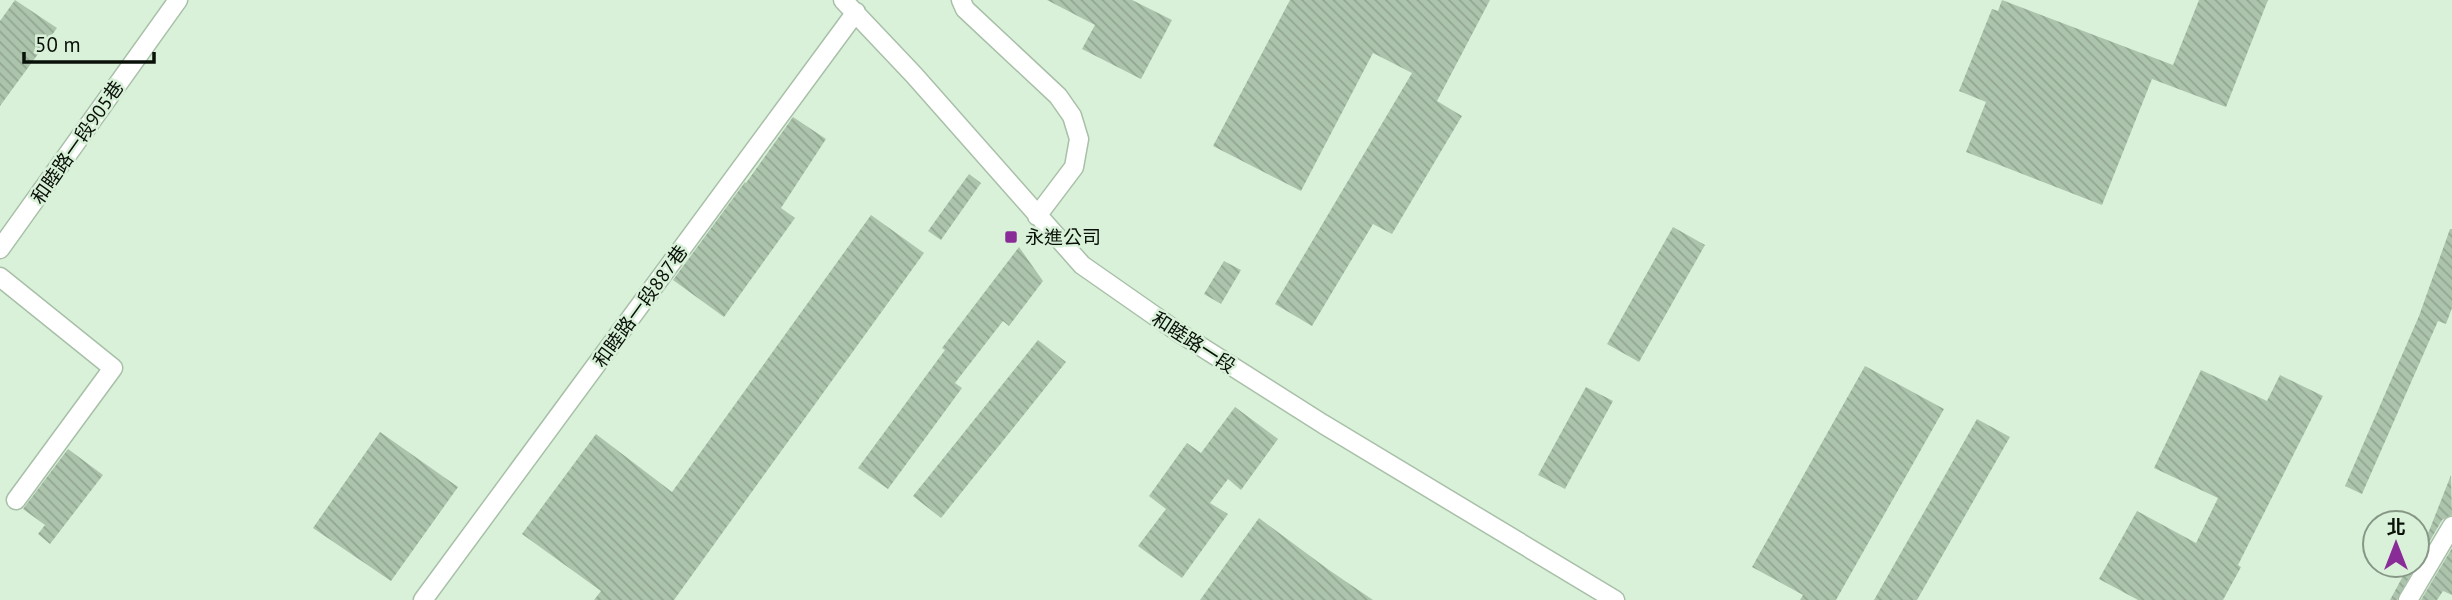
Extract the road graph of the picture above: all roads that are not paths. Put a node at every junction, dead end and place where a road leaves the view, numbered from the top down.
1 (178, 0) edge
2 (961, 0) edge
3 (849, 6) edge
4 (1037, 216) junction
5 (0, 249) edge
6 (0, 277) edge
7 (16, 500) dead end
8 (2452, 526) edge
9 (423, 600) edge
10 (1615, 600) edge
11 (2408, 600) edge

1 - 5 street, 和睦路一段905巷
2 - 4 street
3 - 4 street, 和睦路一段
3 - 9 street, 和睦路一段887巷
4 - 10 street, 和睦路一段
6 - 7 street
8 - 11 street

